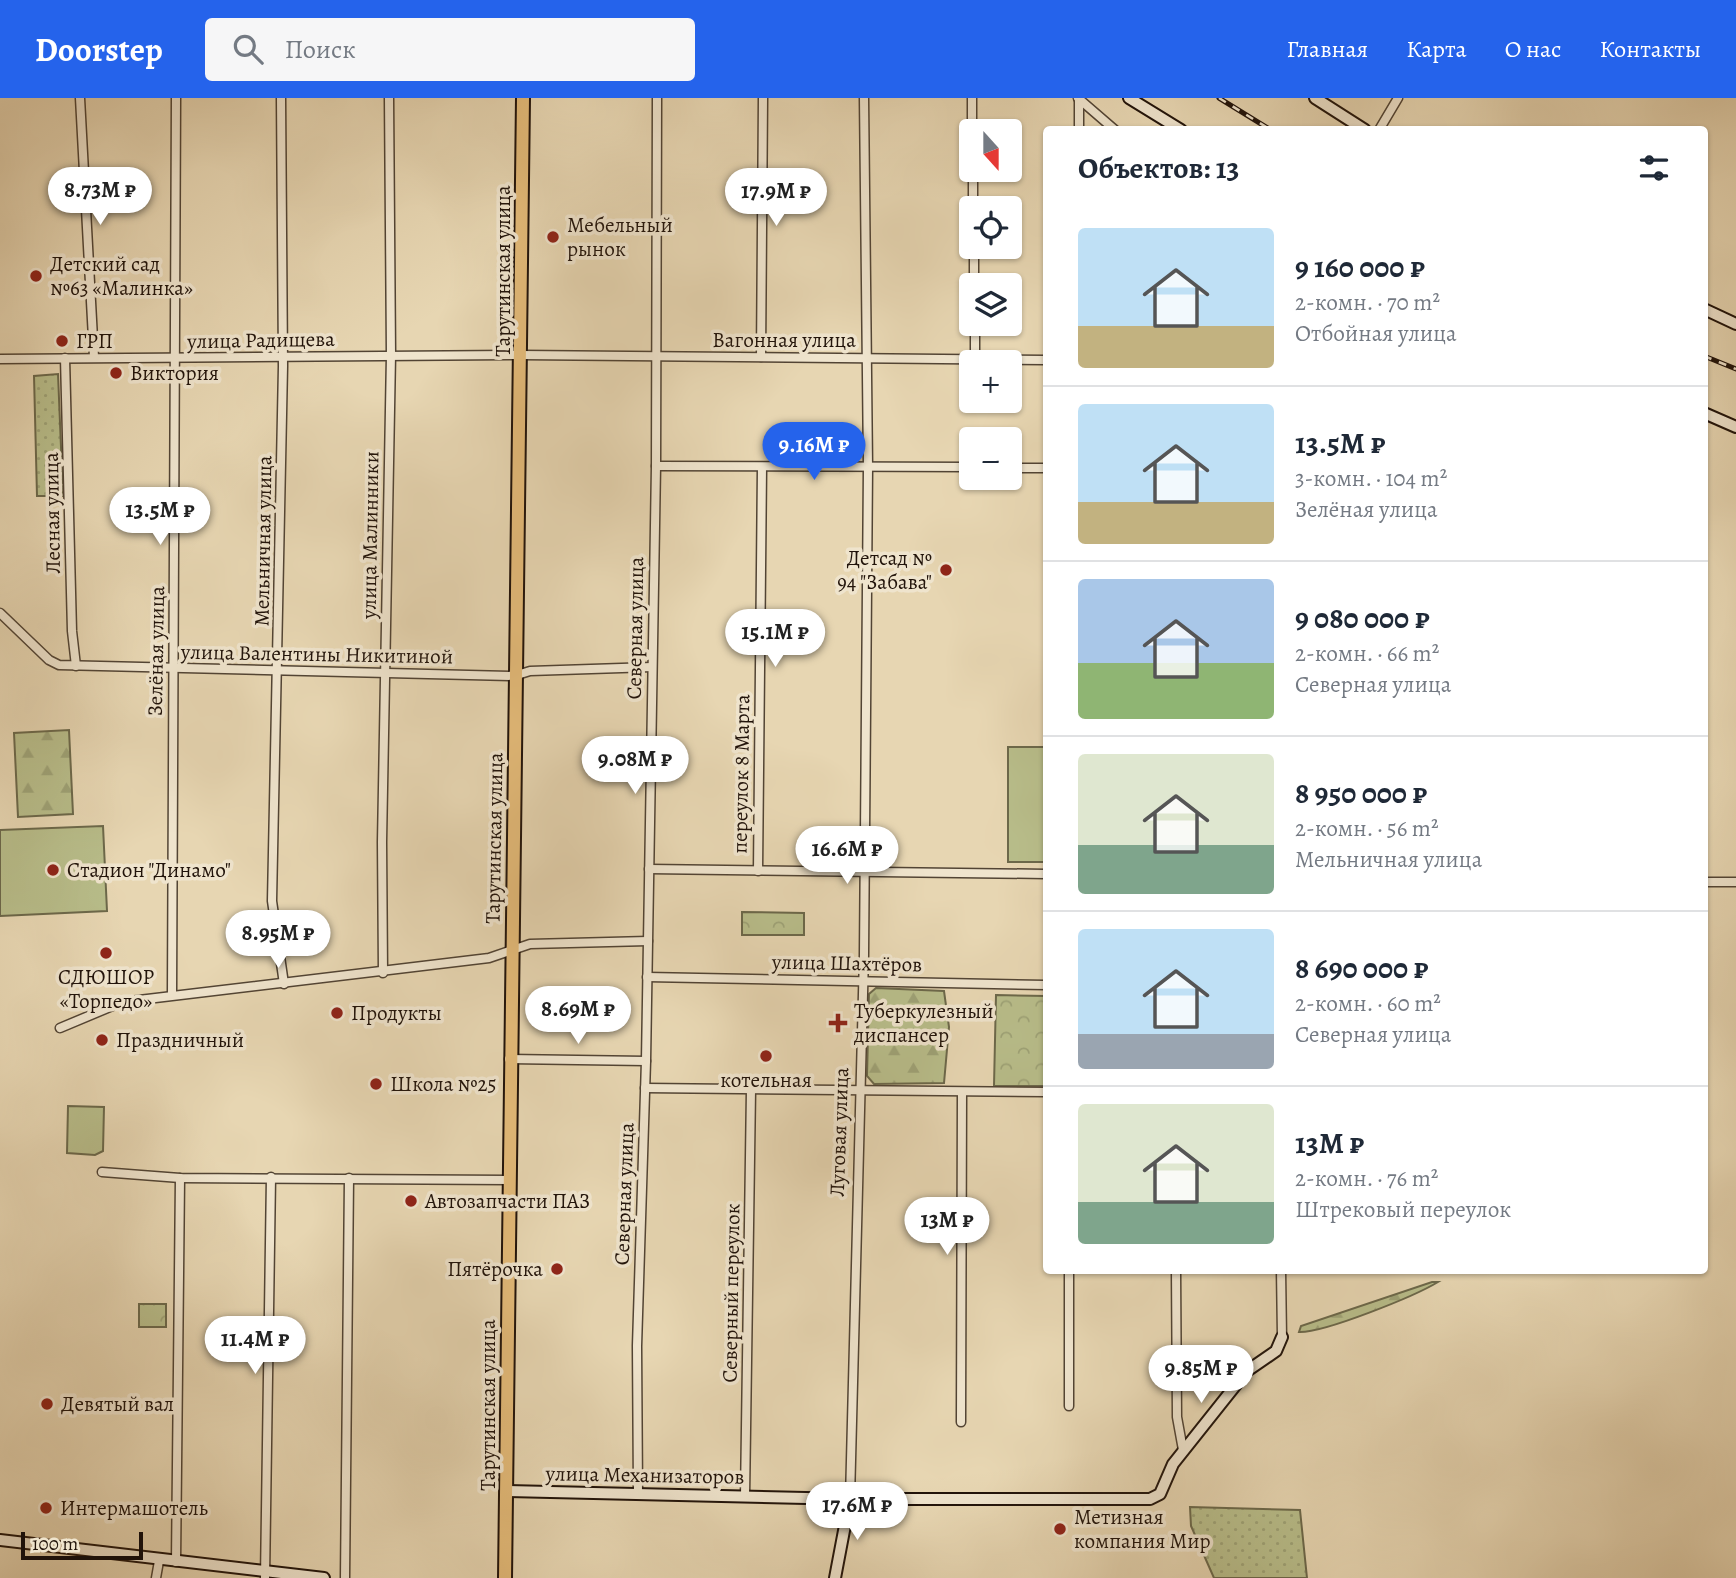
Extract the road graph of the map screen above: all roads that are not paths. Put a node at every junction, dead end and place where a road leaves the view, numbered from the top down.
1 (80, 98) edge
2 (176, 98) edge
3 (281, 98) edge
4 (389, 98) edge
5 (523, 98) edge
6 (657, 98) edge
7 (763, 98) edge
8 (864, 98) edge
9 (972, 98) edge
10 (1079, 98) edge
11 (1129, 98) edge
12 (1315, 98) edge
13 (1398, 98) edge
14 (972, 119) edge
15 (1079, 126) edge
16 (1110, 126) edge
17 (1174, 126) edge
18 (1359, 126) edge
19 (1381, 126) edge
20 (1708, 311) edge
21 (1736, 324) edge
22 (391, 355) junction
23 (522, 355) junction
24 (94, 357) junction
25 (282, 357) junction
26 (655, 357) junction
27 (761, 357) junction
28 (65, 358) junction
29 (177, 358) junction
30 (867, 358) junction
31 (0, 359) edge
32 (959, 359) edge
33 (1022, 360) edge
34 (1043, 360) edge
35 (1708, 415) edge
36 (1736, 427) edge
37 (656, 467) junction
38 (762, 467) junction
39 (868, 467) junction
40 (959, 467) edge
41 (1022, 468) edge
42 (1043, 468) edge
43 (0, 613) edge
44 (76, 666) junction
45 (652, 667) junction
46 (173, 669) junction
47 (278, 670) junction
48 (384, 672) junction
49 (514, 676) junction
50 (649, 869) junction
51 (758, 870) junction
52 (864, 872) junction
53 (1043, 874) edge
54 (1708, 882) edge
55 (1736, 883) edge
56 (648, 941) junction
57 (511, 952) junction
58 (383, 973) junction
59 (647, 977) junction
60 (863, 981) junction
61 (284, 984) junction
62 (1043, 985) edge
63 (172, 995) junction
64 (60, 1028) dead end
65 (509, 1059) junction
66 (646, 1061) junction
67 (645, 1088) junction
68 (751, 1090) junction
69 (859, 1091) junction
70 (962, 1091) junction
71 (1043, 1092) edge
72 (102, 1172) dead end
73 (271, 1177) junction
74 (180, 1178) junction
75 (349, 1178) junction
76 (509, 1180) junction
77 (1069, 1274) edge
78 (1176, 1274) edge
79 (1281, 1274) edge
80 (1282, 1337) joint
81 (1069, 1406) dead end
82 (961, 1422) dead end
83 (1183, 1450) junction
84 (507, 1491) junction
85 (638, 1494) junction
86 (745, 1496) junction
87 (850, 1499) junction
88 (0, 1541) edge
89 (159, 1561) junction
90 (176, 1562) junction
91 (266, 1574) edge
92 (156, 1578) edge
93 (324, 1578) edge
94 (345, 1578) edge
95 (505, 1578) edge
96 (835, 1578) edge

1 - 24 street
2 - 29 street, Зелёная улица
3 - 25 street, Мельничная улица
4 - 22 street, улица Малинники
5 - 23 main road, Тарутинская улица
6 - 26 street, Северная улица
7 - 27 street
8 - 30 street, Луговая улица
9 - 14 street
10 - 15 street
10 - 16 street
11 - 17 street
12 - 18 street
13 - 19 street
20 - 21 street
22 - 23 street, улица Радищева
22 - 25 street, улица Радищева
22 - 48 street, улица Малинники
23 - 26 street, Вагонная улица
23 - 49 main road, Тарутинская улица
24 - 28 street, улица Радищева
24 - 29 street, улица Радищева
25 - 29 street, улица Радищева
25 - 47 street, Мельничная улица
26 - 27 street, Вагонная улица
26 - 37 street, Северная улица
27 - 30 street, Вагонная улица
28 - 31 street, улица Радищева
28 - 44 street, Лесная улица
29 - 46 street, Зелёная улица
30 - 32 street, Вагонная улица
30 - 39 street, Луговая улица
33 - 34 street, Вагонная улица
35 - 36 street
37 - 38 street
37 - 45 street, Северная улица
38 - 39 street
38 - 51 street, переулок 8 Марта
39 - 40 street
39 - 52 street, Луговая улица
41 - 42 street
43 - 44 street, улица Валентины Никитиной
44 - 46 street, улица Валентины Никитиной
45 - 49 street, улица Валентины Никитиной
45 - 50 street, Северная улица
46 - 47 street, улица Валентины Никитиной
46 - 63 street, Зелёная улица
47 - 48 street, улица Валентины Никитиной
47 - 61 street, Мельничная улица
48 - 49 street, улица Валентины Никитиной
48 - 58 street, улица Малинники
49 - 57 main road, Тарутинская улица
50 - 51 street
50 - 56 street, Северная улица
51 - 52 street
52 - 53 street
52 - 60 street, Луговая улица
54 - 55 street
56 - 57 street
56 - 59 street, Северная улица
57 - 58 street
57 - 65 main road, Тарутинская улица
58 - 61 street
59 - 60 street, улица Шахтёров
59 - 66 street, Северная улица
60 - 62 street, улица Шахтёров
60 - 69 street, Луговая улица
61 - 63 street
63 - 64 street
65 - 66 street
65 - 76 main road, Тарутинская улица
66 - 67 street, Северная улица
67 - 68 street
67 - 85 street, Северная улица
68 - 69 street
68 - 86 street, Северный переулок
69 - 70 street
69 - 87 street, Луговая улица
70 - 71 street
70 - 82 street
72 - 74 street
73 - 74 street
73 - 75 street
73 - 91 street
74 - 90 street
75 - 76 street
75 - 94 street
76 - 84 main road, Тарутинская улица
77 - 81 street
78 - 83 street
79 - 80 street
80 - 83 street
83 - 87 street, улица Механизаторов
84 - 85 street, улица Механизаторов
84 - 95 main road, Тарутинская улица
85 - 86 street, улица Механизаторов
86 - 87 street, улица Механизаторов
87 - 96 street, Луговая улица
88 - 89 street
89 - 90 street
89 - 92 street
90 - 91 street
91 - 93 street

